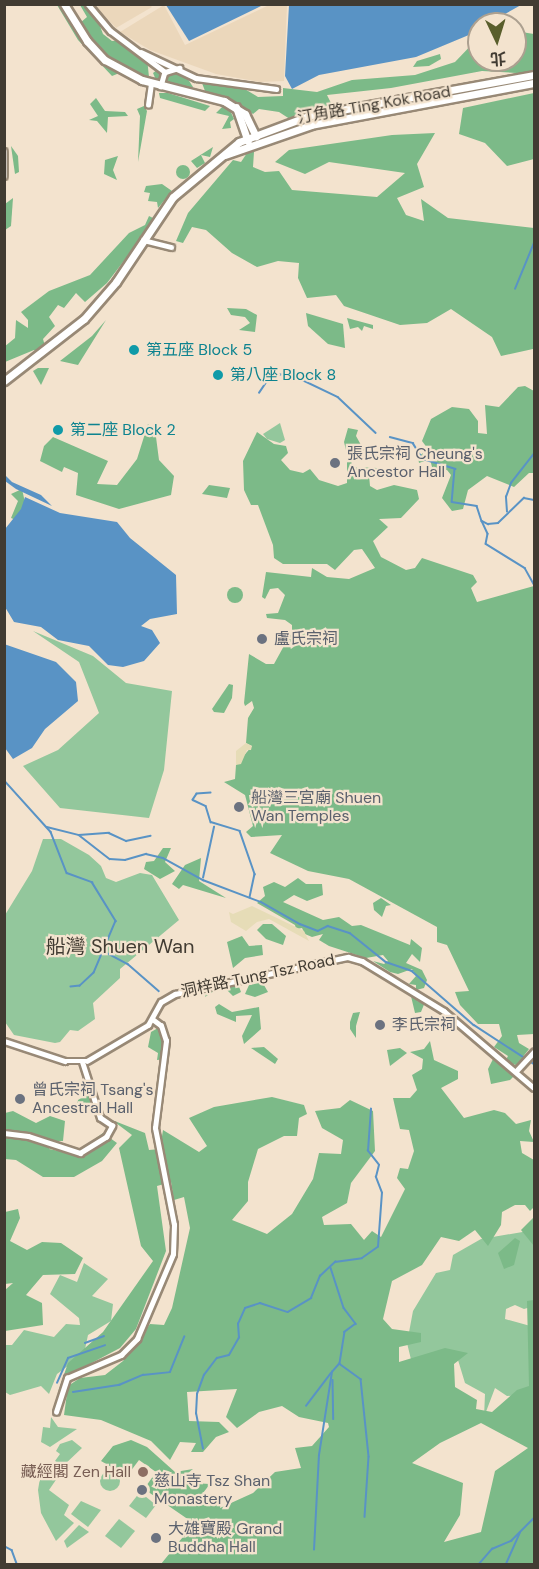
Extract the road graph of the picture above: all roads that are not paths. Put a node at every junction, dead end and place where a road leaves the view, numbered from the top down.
1 (64, 4) edge
2 (88, 4) edge
3 (141, 52) junction
4 (179, 68) junction
5 (165, 72) junction
6 (534, 75) edge
7 (152, 83) junction
8 (534, 84) edge
9 (161, 87) junction
10 (276, 89) dead end
11 (147, 105) dead end
12 (236, 107) junction
13 (255, 133) junction
14 (246, 137) junction
15 (258, 141) junction
16 (250, 145) junction
17 (4, 151) edge
18 (222, 156) junction
19 (4, 176) edge
20 (143, 240) junction
21 (171, 248) dead end
22 (4, 381) edge
23 (153, 1020) junction
24 (4, 1041) edge
25 (534, 1052) edge
26 (82, 1062) junction
27 (517, 1070) junction
28 (534, 1088) edge
29 (4, 1133) edge
30 (56, 1412) dead end

1 - 7 main road
2 - 3 street
3 - 4 street
3 - 5 street
4 - 5 street
4 - 10 street
5 - 9 street
6 - 13 main road, 汀角路 Ting Kok Road
7 - 9 main road
7 - 11 street
8 - 15 main road, 汀角路 Ting Kok Road
9 - 12 main road
12 - 13 main road
12 - 14 main road
13 - 14 main road, 汀角路 Ting Kok Road
13 - 15 main road
14 - 16 main road
14 - 18 main road, 汀角路 Ting Kok Road
15 - 16 main road, 汀角路 Ting Kok Road
16 - 18 main road, 汀角路 Ting Kok Road
17 - 19 street
18 - 20 main road, 汀角路 Ting Kok Road
20 - 21 street
20 - 22 main road, 汀角路 Ting Kok Road
23 - 26 street, 洞梓路 Tung Tsz Road
23 - 27 street, 洞梓路 Tung Tsz Road
23 - 30 street
24 - 26 street
25 - 27 street
26 - 29 street
27 - 28 street, 洞梓路 Tung Tsz Road

